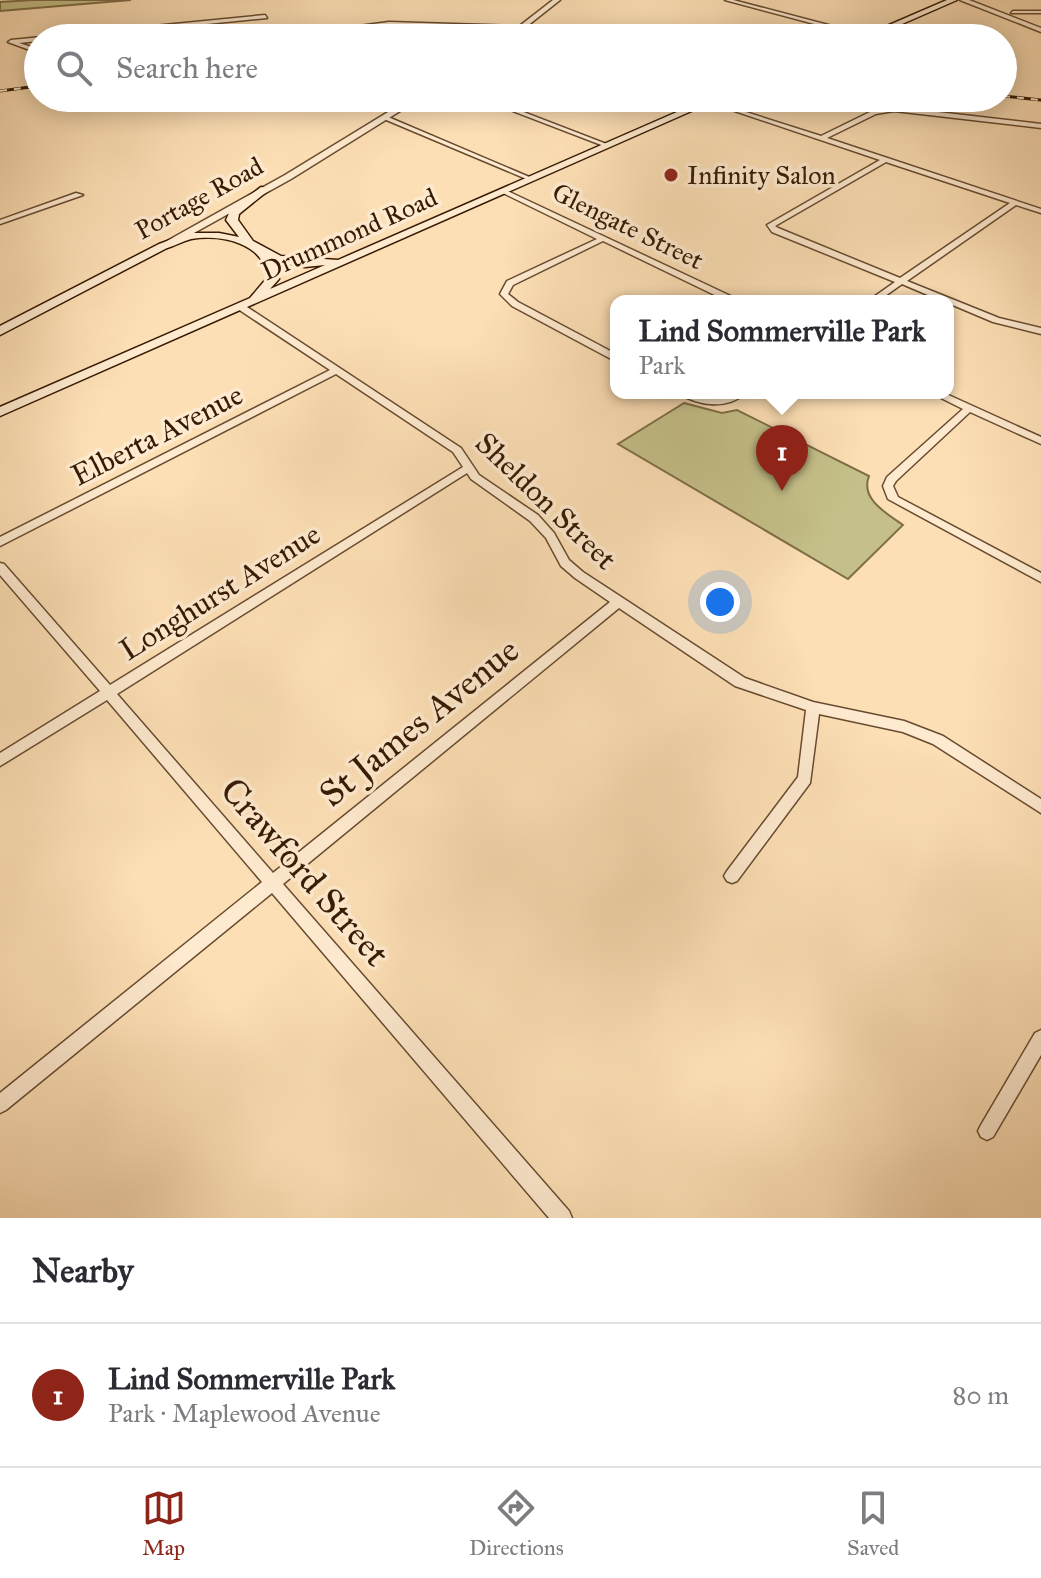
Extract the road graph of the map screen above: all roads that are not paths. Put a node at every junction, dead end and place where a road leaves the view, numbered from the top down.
1 (557, 0) edge
2 (727, 0) edge
3 (953, 0) edge
4 (963, 0) edge
5 (263, 9) dead end
6 (1013, 12) dead end
7 (1041, 12) edge
8 (265, 17) junction
9 (194, 24) edge
10 (268, 24) edge
11 (526, 24) edge
12 (817, 24) edge
13 (896, 24) edge
14 (1041, 30) edge
15 (24, 41) edge
16 (24, 46) edge
17 (395, 112) edge
18 (519, 112) edge
19 (683, 112) edge
20 (750, 112) edge
21 (874, 112) edge
22 (920, 112) edge
23 (386, 118) junction
24 (1041, 126) edge
25 (822, 138) junction
26 (606, 145) junction
27 (886, 159) junction
28 (531, 179) junction
29 (265, 189) junction
30 (503, 191) junction
31 (79, 195) dead end
32 (1016, 202) junction
33 (1041, 211) edge
34 (0, 222) edge
35 (600, 240) junction
36 (249, 243) junction
37 (163, 246) junction
38 (264, 253) junction
39 (359, 255) junction
40 (901, 282) junction
41 (721, 295) edge
42 (881, 295) edge
43 (934, 295) edge
44 (954, 303) edge
45 (241, 307) junction
46 (0, 331) edge
47 (1041, 331) edge
48 (610, 355) edge
49 (336, 371) junction
50 (699, 399) edge
51 (729, 399) edge
52 (949, 399) edge
53 (969, 408) junction
54 (0, 412) edge
55 (1041, 441) edge
56 (468, 468) junction
57 (0, 542) edge
58 (0, 567) edge
59 (1041, 578) edge
60 (618, 602) junction
61 (109, 692) junction
62 (813, 707) junction
63 (0, 760) edge
64 (1041, 807) edge
65 (732, 876) dead end
66 (272, 883) junction
67 (1041, 1039) edge
68 (0, 1104) edge
69 (987, 1131) dead end
70 (562, 1218) edge

1 - 11 street
2 - 12 street
3 - 13 main road
4 - 14 street
5 - 8 street
6 - 7 street
8 - 9 street
8 - 10 street
15 - 16 street
17 - 23 street, Portage Road
18 - 26 street
19 - 26 main road, Drummond Road
20 - 25 street
21 - 25 street
22 - 24 street
23 - 28 street
23 - 29 street, Portage Road
25 - 27 street
26 - 28 main road, Drummond Road
27 - 32 street
27 - 40 street
28 - 30 main road, Drummond Road
29 - 36 main road
29 - 37 street, Portage Road
30 - 35 street, Glengate Street
30 - 39 main road, Drummond Road
31 - 34 street
32 - 33 street
32 - 40 street
35 - 41 street, Glengate Street
35 - 48 street
36 - 37 main road
36 - 38 main road
37 - 46 main road, Portage Road
38 - 39 main road
38 - 45 main road
39 - 45 main road, Drummond Road
40 - 42 street
40 - 43 street
44 - 47 street
45 - 49 street, Sheldon Street
45 - 54 main road, Drummond Road
49 - 56 street, Sheldon Street
49 - 57 street, Elberta Avenue
50 - 51 street
52 - 53 street
53 - 55 street
53 - 59 street
56 - 60 street, Sheldon Street
56 - 61 street, Longhurst Avenue
58 - 61 street, Crawford Street
60 - 62 street, Sheldon Street
60 - 66 street, St James Avenue
61 - 63 street, Longhurst Avenue
61 - 66 street, Crawford Street
62 - 64 street, Sheldon Street
62 - 65 street
66 - 68 street, St James Avenue
66 - 70 street, Crawford Street
67 - 69 street

